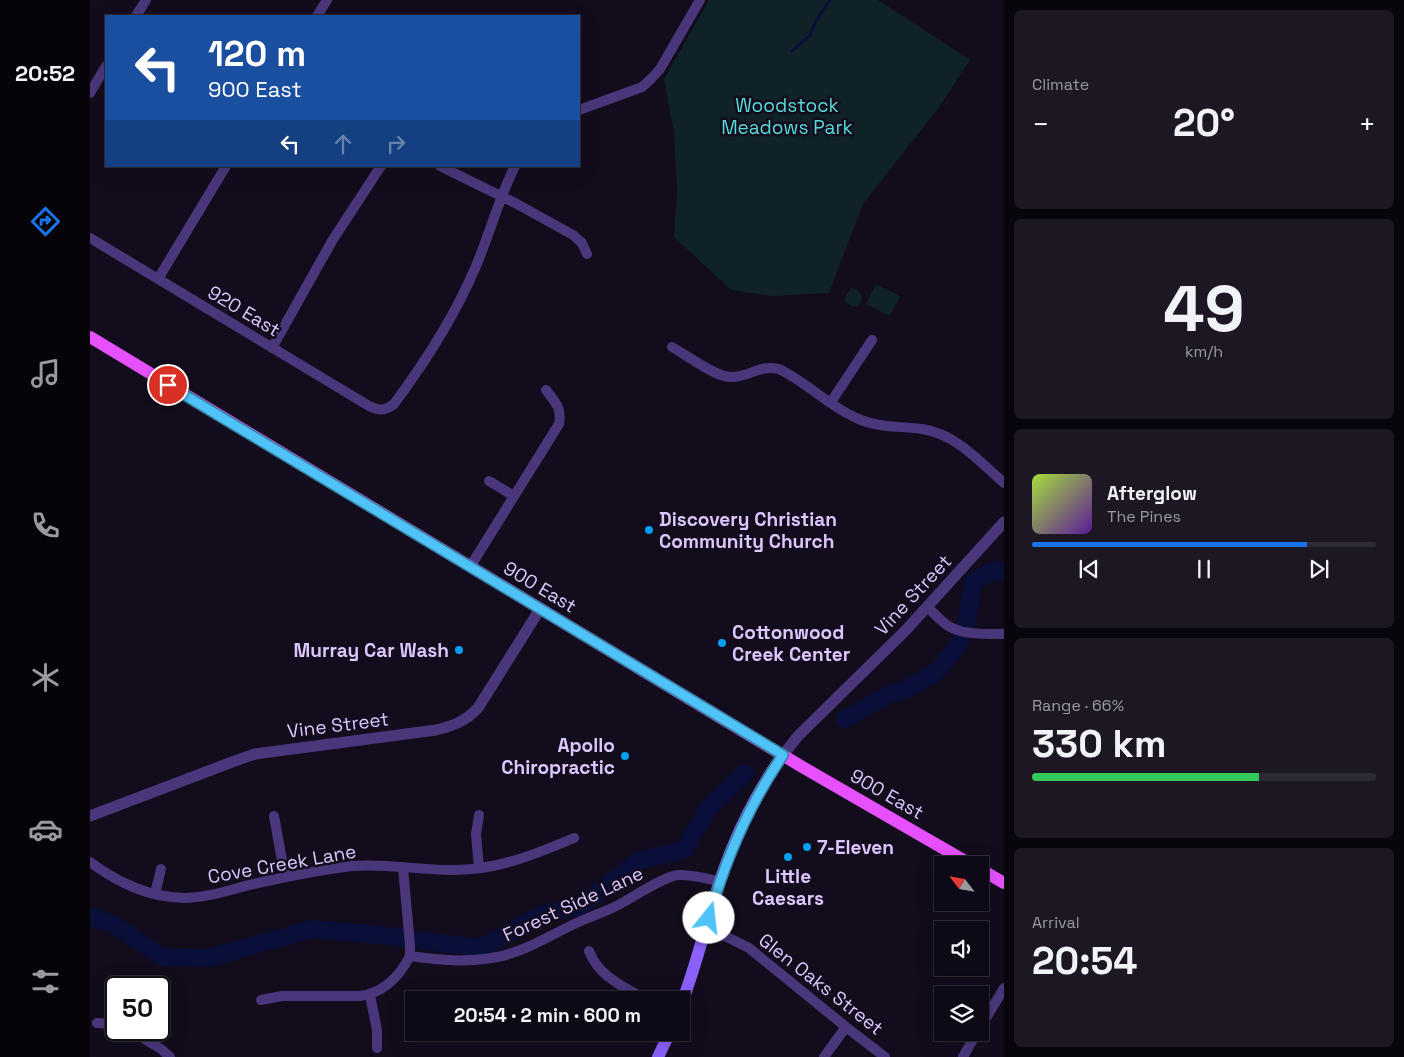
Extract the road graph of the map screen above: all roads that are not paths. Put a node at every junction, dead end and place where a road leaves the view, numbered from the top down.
1 (146, 0) edge
2 (327, 0) edge
3 (700, 0) edge
4 (137, 15) edge
5 (318, 15) edge
6 (105, 68) edge
7 (90, 93) edge
8 (580, 110) edge
9 (225, 167) edge
10 (380, 167) edge
11 (442, 167) edge
12 (515, 167) edge
13 (501, 197) junction
14 (90, 238) edge
15 (587, 254) dead end
16 (158, 279) junction
17 (90, 337) edge
18 (872, 340) dead end
19 (672, 347) dead end
20 (272, 348) junction
21 (546, 390) dead end
22 (831, 402) junction
23 (489, 481) dead end
24 (1004, 483) edge
25 (514, 496) junction
26 (1004, 522) edge
27 (470, 567) junction
28 (927, 607) junction
29 (540, 609) junction
30 (1004, 634) edge
31 (783, 755) junction
32 (479, 814) dead end
33 (90, 816) edge
34 (274, 816) dead end
35 (574, 838) dead end
36 (957, 856) edge
37 (90, 862) edge
38 (403, 868) junction
39 (479, 868) junction
40 (160, 870) dead end
41 (989, 875) edge
42 (285, 877) junction
43 (720, 881) junction
44 (1004, 883) edge
45 (155, 894) junction
46 (705, 931) junction
47 (588, 951) dead end
48 (410, 956) junction
49 (1004, 988) edge
50 (631, 991) edge
51 (686, 991) edge
52 (370, 995) junction
53 (262, 1000) dead end
54 (989, 1013) edge
55 (105, 1022) edge
56 (97, 1023) dead end
57 (846, 1027) junction
58 (148, 1041) edge
59 (666, 1041) edge
60 (972, 1041) edge
61 (377, 1048) dead end
62 (170, 1057) edge
63 (658, 1057) edge
64 (824, 1057) edge
65 (886, 1057) edge
66 (962, 1057) edge

1 - 4 street
2 - 5 street
3 - 8 street
6 - 7 street
9 - 16 street
10 - 20 street
11 - 13 street
12 - 13 street
13 - 15 street
13 - 20 street, 920 East
14 - 16 street, 920 East
16 - 20 street, 920 East
17 - 27 main road, 900 East
18 - 22 street
19 - 22 street
21 - 25 street
22 - 24 street
23 - 25 street
25 - 27 street
26 - 28 street, Vine Street
27 - 29 main road, 900 East
28 - 30 street
28 - 31 street, Vine Street
29 - 31 main road, 900 East
29 - 33 street, Vine Street
31 - 36 main road, 900 East
31 - 43 main road
32 - 39 street
34 - 42 street
35 - 39 street, Cove Creek Lane
37 - 45 street, Cove Creek Lane
38 - 39 street, Cove Creek Lane
38 - 42 street, Cove Creek Lane
38 - 48 street
40 - 45 street
41 - 44 main road
42 - 45 street, Cove Creek Lane
43 - 46 main road
43 - 48 street, Forest Side Lane
46 - 51 main road
46 - 57 street, Glen Oaks Street
47 - 50 street
48 - 52 street
49 - 54 street
52 - 53 street
52 - 61 street
55 - 56 street
57 - 64 street
57 - 65 street, Glen Oaks Street
58 - 62 street
59 - 63 main road
60 - 66 street

